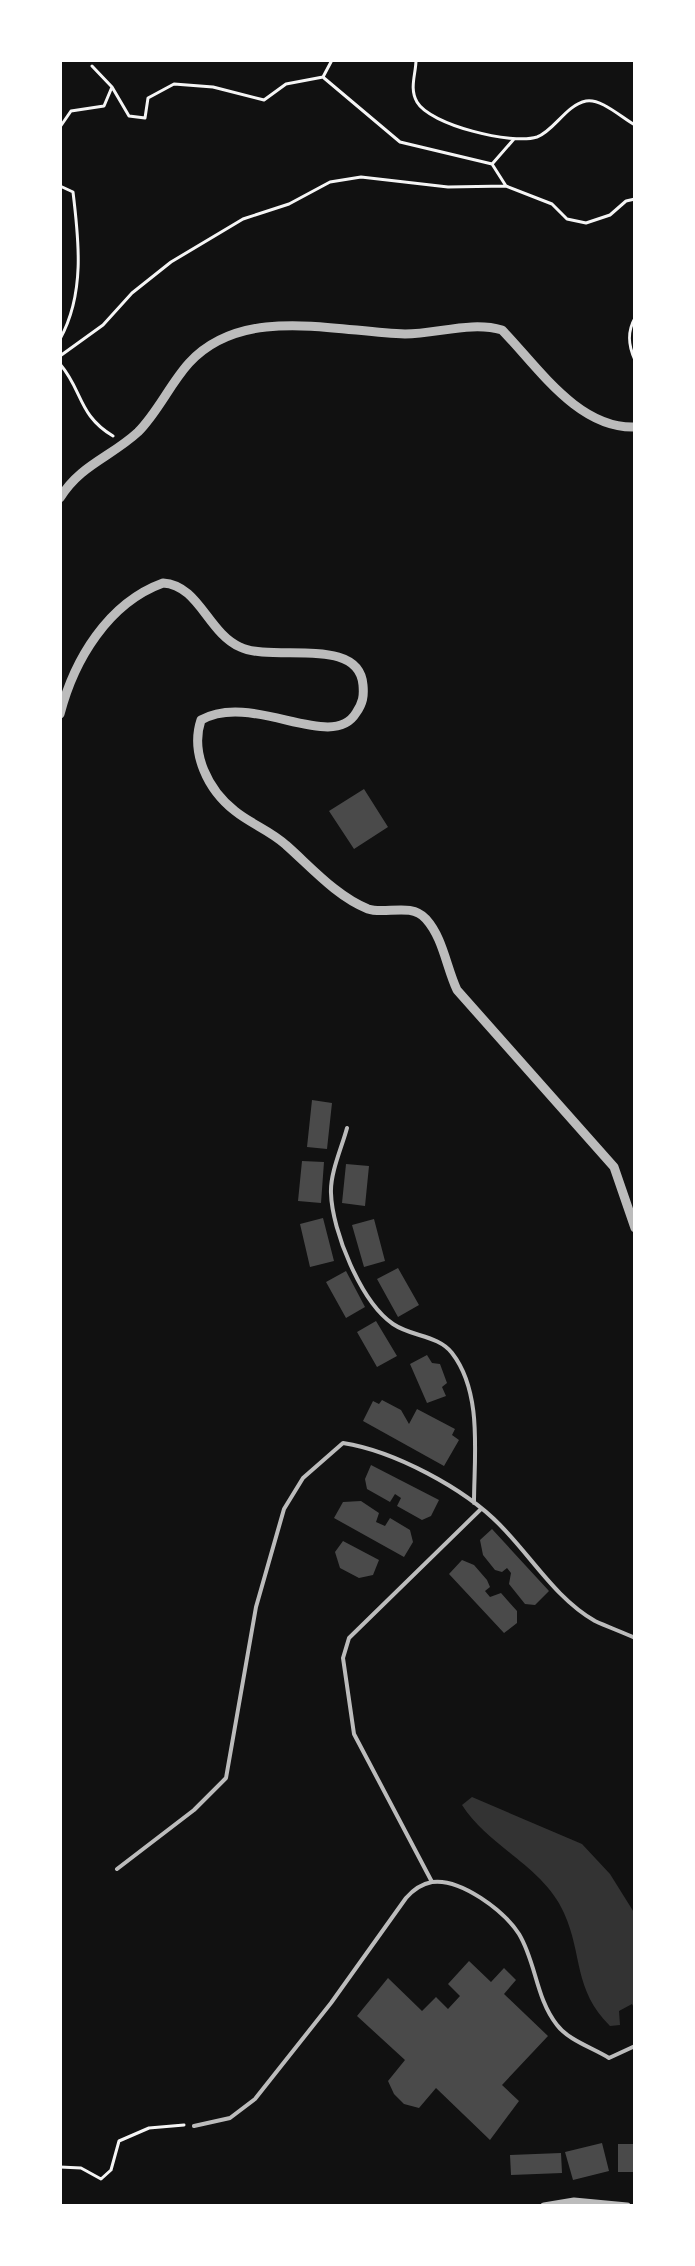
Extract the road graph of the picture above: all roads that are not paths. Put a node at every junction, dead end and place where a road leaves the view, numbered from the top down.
1 (635, 427) edge
2 (60, 498) edge
3 (60, 714) edge
4 (347, 1128) dead end
5 (635, 1228) edge
6 (474, 1503) junction
7 (481, 1509) junction
8 (635, 1638) edge
9 (117, 1869) dead end
10 (432, 1882) junction
11 (635, 2046) edge
12 (194, 2126) road end
13 (544, 2206) edge
14 (627, 2206) edge

1 - 2 street
3 - 5 street
4 - 6 lane
6 - 7 lane
6 - 9 lane
7 - 8 lane
7 - 10 lane
10 - 11 lane
10 - 12 lane
13 - 14 street

